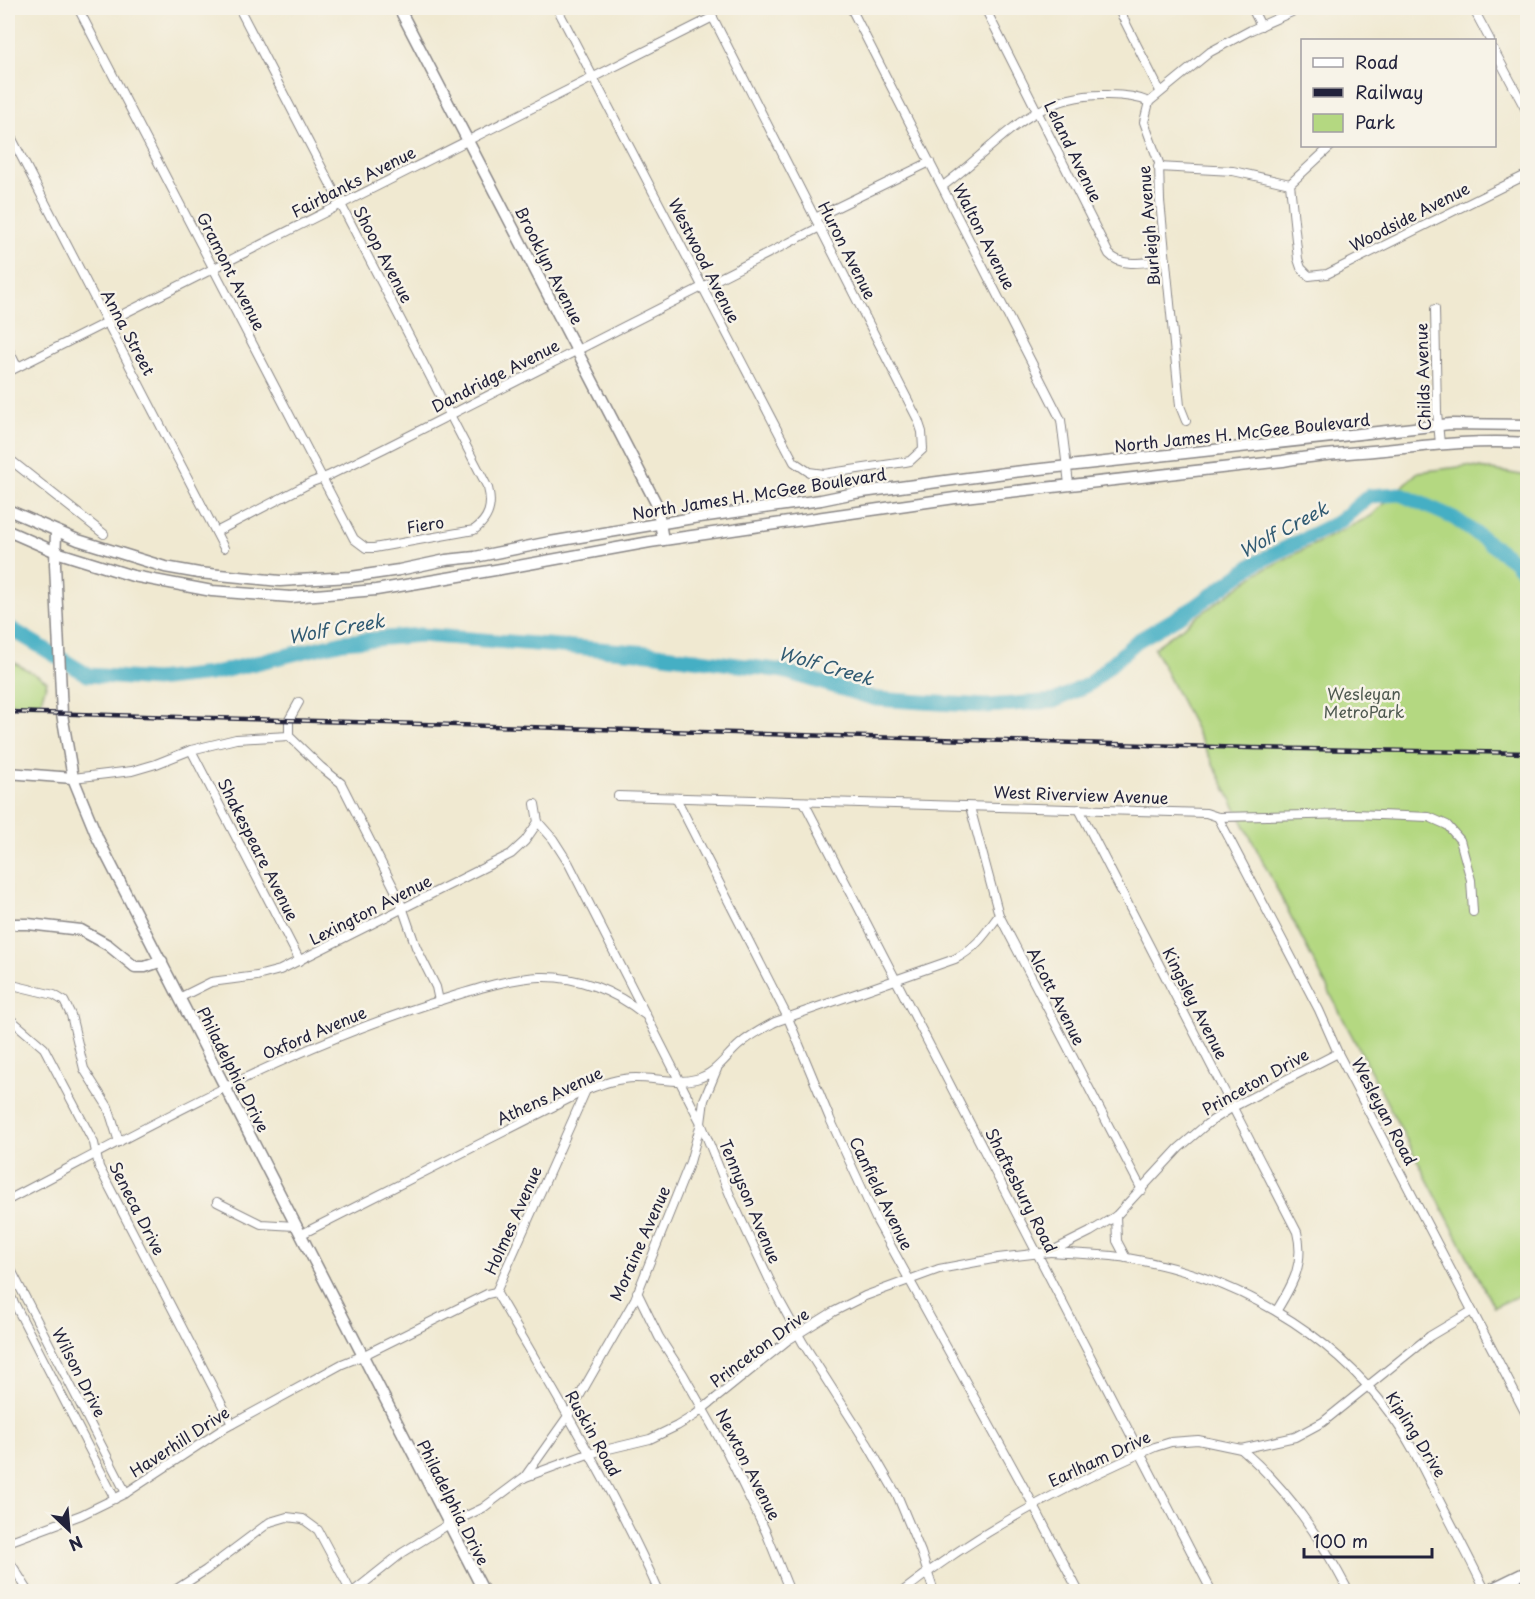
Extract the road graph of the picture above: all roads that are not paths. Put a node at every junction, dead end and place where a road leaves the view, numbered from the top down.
1 (78, 8) edge
2 (239, 8) edge
3 (399, 8) edge
4 (556, 8) edge
5 (708, 8) edge
6 (851, 8) edge
7 (985, 8) edge
8 (1118, 8) edge
9 (1252, 8) edge
10 (1301, 8) edge
11 (1473, 8) edge
12 (713, 17) junction
13 (1261, 26) junction
14 (1489, 39) edge
15 (1496, 55) edge
16 (593, 77) junction
17 (1160, 91) junction
18 (1149, 102) junction
19 (1037, 110) junction
20 (1527, 114) edge
21 (8, 131) edge
22 (468, 140) junction
23 (1330, 147) edge
24 (930, 162) junction
25 (1158, 167) junction
26 (1527, 174) edge
27 (1290, 184) junction
28 (943, 186) junction
29 (340, 204) junction
30 (815, 218) junction
31 (820, 227) junction
32 (1166, 260) junction
33 (213, 268) junction
34 (702, 287) junction
35 (1434, 309) dead end
36 (107, 322) junction
37 (8, 348) edge
38 (577, 350) junction
39 (17, 367) junction
40 (8, 372) edge
41 (450, 414) junction
42 (1186, 421) dead end
43 (1527, 425) edge
44 (1438, 426) junction
45 (1527, 443) edge
46 (1440, 444) junction
47 (8, 458) edge
48 (1067, 467) junction
49 (862, 468) joint
50 (322, 478) junction
51 (1069, 484) junction
52 (8, 510) edge
53 (487, 516) joint
54 (660, 524) junction
55 (8, 531) edge
56 (56, 532) junction
57 (216, 532) junction
58 (104, 534) dead end
59 (663, 540) junction
60 (361, 545) joint
61 (224, 548) dead end
62 (56, 552) junction
63 (299, 702) dead end
64 (289, 736) junction
65 (191, 750) junction
66 (8, 773) edge
67 (73, 778) junction
68 (618, 796) dead end
69 (676, 798) junction
70 (804, 802) junction
71 (536, 804) dead end
72 (970, 807) junction
73 (1079, 809) junction
74 (1218, 817) junction
75 (538, 822) junction
76 (402, 909) junction
77 (1473, 912) dead end
78 (999, 915) junction
79 (8, 924) edge
80 (162, 961) junction
81 (300, 961) junction
82 (897, 980) junction
83 (8, 984) edge
84 (181, 997) junction
85 (439, 1001) junction
86 (8, 1017) edge
87 (647, 1017) junction
88 (788, 1018) junction
89 (1338, 1053) junction
90 (717, 1069) junction
91 (679, 1081) junction
92 (226, 1087) junction
93 (586, 1090) junction
94 (1233, 1107) junction
95 (701, 1124) junction
96 (119, 1142) junction
97 (96, 1154) junction
98 (1142, 1190) junction
99 (8, 1200) edge
100 (218, 1202) dead end
101 (1116, 1216) junction
102 (298, 1230) junction
103 (1050, 1252) junction
104 (1038, 1254) junction
105 (1126, 1258) junction
106 (8, 1264) edge
107 (908, 1279) junction
108 (8, 1291) edge
109 (496, 1292) junction
110 (637, 1292) junction
111 (1276, 1310) junction
112 (1472, 1311) junction
113 (798, 1334) junction
114 (362, 1356) junction
115 (1367, 1387) junction
116 (703, 1408) junction
117 (568, 1416) junction
118 (1527, 1418) edge
119 (232, 1424) junction
120 (1241, 1449) junction
121 (1141, 1453) junction
122 (588, 1454) junction
123 (524, 1478) junction
124 (126, 1493) junction
125 (115, 1499) junction
126 (1034, 1506) junction
127 (449, 1524) junction
128 (8, 1542) edge
129 (8, 1558) edge
130 (1527, 1571) edge
131 (928, 1572) junction
132 (1486, 1591) edge
133 (29, 1592) edge
134 (171, 1592) edge
135 (352, 1592) edge
136 (484, 1592) edge
137 (659, 1592) edge
138 (790, 1592) edge
139 (902, 1592) edge
140 (934, 1592) edge
141 (1079, 1592) edge
142 (1212, 1592) edge
143 (1349, 1592) edge

1 - 33 street, Gramont Avenue
2 - 29 street, Shoop Avenue
3 - 22 main road, Brooklyn Avenue
4 - 16 street, Westwood Avenue
5 - 12 street, Huron Avenue
6 - 24 street, Walton Avenue
7 - 19 street, Leland Avenue
8 - 17 street
9 - 13 street
10 - 13 street
11 - 14 street
12 - 16 street, Fairbanks Avenue
12 - 30 street, Huron Avenue
13 - 17 street
15 - 20 street
16 - 22 street, Fairbanks Avenue
16 - 34 street, Westwood Avenue
17 - 18 street
18 - 19 street
18 - 25 street, Burleigh Avenue
19 - 28 street
19 - 32 street, Leland Avenue
21 - 36 street, Anna Street
22 - 29 street, Fairbanks Avenue
22 - 38 main road, Brooklyn Avenue
23 - 27 street
24 - 28 street, Walton Avenue
24 - 30 street
25 - 27 street
25 - 32 street, Burleigh Avenue
26 - 27 street, Woodside Avenue
28 - 48 street, Walton Avenue
29 - 33 street, Fairbanks Avenue
29 - 41 street, Shoop Avenue
30 - 31 street, Huron Avenue
31 - 34 street, Dandridge Avenue
31 - 49 street, Huron Avenue
32 - 42 street, Burleigh Avenue
33 - 36 street, Fairbanks Avenue
33 - 50 street, Gramont Avenue
34 - 38 street, Dandridge Avenue
34 - 49 street, Westwood Avenue
35 - 44 street, Childs Avenue
36 - 39 street, Fairbanks Avenue
36 - 57 street, Anna Street
37 - 39 street
38 - 41 street, Dandridge Avenue
38 - 54 main road, Brooklyn Avenue
39 - 40 street, Fairbanks Avenue
41 - 50 street, Dandridge Avenue
41 - 53 street, Shoop Avenue
43 - 44 main road, North James H. McGee Boulevard
44 - 46 street, Childs Avenue
44 - 48 main road, North James H. McGee Boulevard
45 - 46 main road, North James H. McGee Boulevard
46 - 51 main road, North James H. McGee Boulevard
47 - 58 street
48 - 51 street, Walton Avenue
48 - 54 main road, North James H. McGee Boulevard
50 - 57 street, Dandridge Avenue
50 - 60 street, Gramont Avenue
51 - 59 main road, North James H. McGee Boulevard
52 - 56 main road, North James H. McGee Boulevard
53 - 60 street, Fiero
54 - 56 main road, North James H. McGee Boulevard
54 - 59 main road, Brooklyn Avenue
55 - 62 main road, North James H. McGee Boulevard
56 - 62 main road, Philadelphia Drive
57 - 61 street, Anna Street
59 - 62 main road, North James H. McGee Boulevard
62 - 67 main road, Philadelphia Drive
63 - 64 street
64 - 65 street
64 - 76 street
65 - 67 street
65 - 81 street, Shakespeare Avenue
66 - 67 main road
67 - 80 main road, Philadelphia Drive
68 - 69 street, West Riverview Avenue
69 - 70 street, West Riverview Avenue
69 - 88 street, Canfield Avenue
70 - 72 street, West Riverview Avenue
70 - 82 street, Shaftesbury Road
71 - 75 street
72 - 73 street, West Riverview Avenue
72 - 78 street, Alcott Avenue
73 - 74 street, West Riverview Avenue
73 - 94 street, Kingsley Avenue
74 - 77 street, West Riverview Avenue
74 - 89 street, Wesleyan Road
75 - 76 street, Lexington Avenue
75 - 87 street, Tennyson Avenue
76 - 81 street, Lexington Avenue
76 - 85 street
78 - 82 street, Athens Avenue
78 - 98 street, Alcott Avenue
79 - 80 main road
80 - 84 main road, Philadelphia Drive
81 - 84 street, Lexington Avenue
82 - 88 street, Athens Avenue
82 - 104 street, Shaftesbury Road
83 - 96 street
84 - 92 main road, Philadelphia Drive
85 - 87 street, Oxford Avenue
85 - 92 street, Oxford Avenue
86 - 97 street, Seneca Drive
87 - 91 street, Tennyson Avenue
88 - 90 street, Athens Avenue
88 - 107 street, Canfield Avenue
89 - 94 street, Princeton Drive
89 - 112 street, Wesleyan Road
90 - 91 street, Athens Avenue
90 - 95 street, Moraine Avenue
91 - 93 street, Athens Avenue
91 - 95 street, Tennyson Avenue
92 - 96 street, Oxford Avenue
92 - 102 main road, Philadelphia Drive
93 - 102 street, Athens Avenue
93 - 109 street, Holmes Avenue
94 - 98 street, Princeton Drive
94 - 111 street, Kingsley Avenue
95 - 110 street, Moraine Avenue
95 - 113 street, Tennyson Avenue
96 - 97 street, Oxford Avenue
97 - 99 street, Oxford Avenue
97 - 119 street, Seneca Drive
98 - 101 street, Princeton Drive
100 - 102 street
101 - 103 street, Princeton Drive
101 - 105 street
102 - 114 main road, Philadelphia Drive
103 - 104 street, Princeton Drive
103 - 105 street, Kipling Drive
104 - 107 street, Princeton Drive
104 - 121 street, Shaftesbury Road
105 - 111 street, Kipling Drive
106 - 124 street, Wilson Drive
107 - 113 street, Princeton Drive
107 - 126 street, Canfield Avenue
108 - 125 street, Wilson Drive
109 - 114 street, Holmes Avenue
109 - 117 street, Ruskin Road
110 - 116 street, Newton Avenue
110 - 117 street, Moraine Avenue
111 - 115 street, Kipling Drive
112 - 115 street, Earlham Drive
112 - 118 street, Wesleyan Road
113 - 116 street, Princeton Drive
113 - 131 street, Tennyson Avenue
114 - 119 street, Haverhill Drive
114 - 127 main road, Philadelphia Drive
115 - 120 street, Earlham Drive
115 - 132 street, Kipling Drive
116 - 122 street, Princeton Drive
116 - 138 street, Newton Avenue
117 - 122 street, Ruskin Road
117 - 123 street, Moraine Avenue
119 - 124 street, Haverhill Drive
120 - 121 street, Earlham Drive
120 - 143 street
121 - 126 street, Earlham Drive
121 - 142 street, Shaftesbury Road
122 - 123 street, Princeton Drive
122 - 137 street, Ruskin Road
123 - 127 street, Princeton Drive
124 - 125 street, Haverhill Drive
125 - 128 street, Haverhill Drive
126 - 131 street, Earlham Drive
126 - 141 street, Canfield Avenue
127 - 135 street, Princeton Drive
127 - 136 main road, Philadelphia Drive
129 - 133 street
130 - 132 main road
131 - 139 street, Earlham Drive
131 - 140 street, Tennyson Avenue
134 - 135 street

